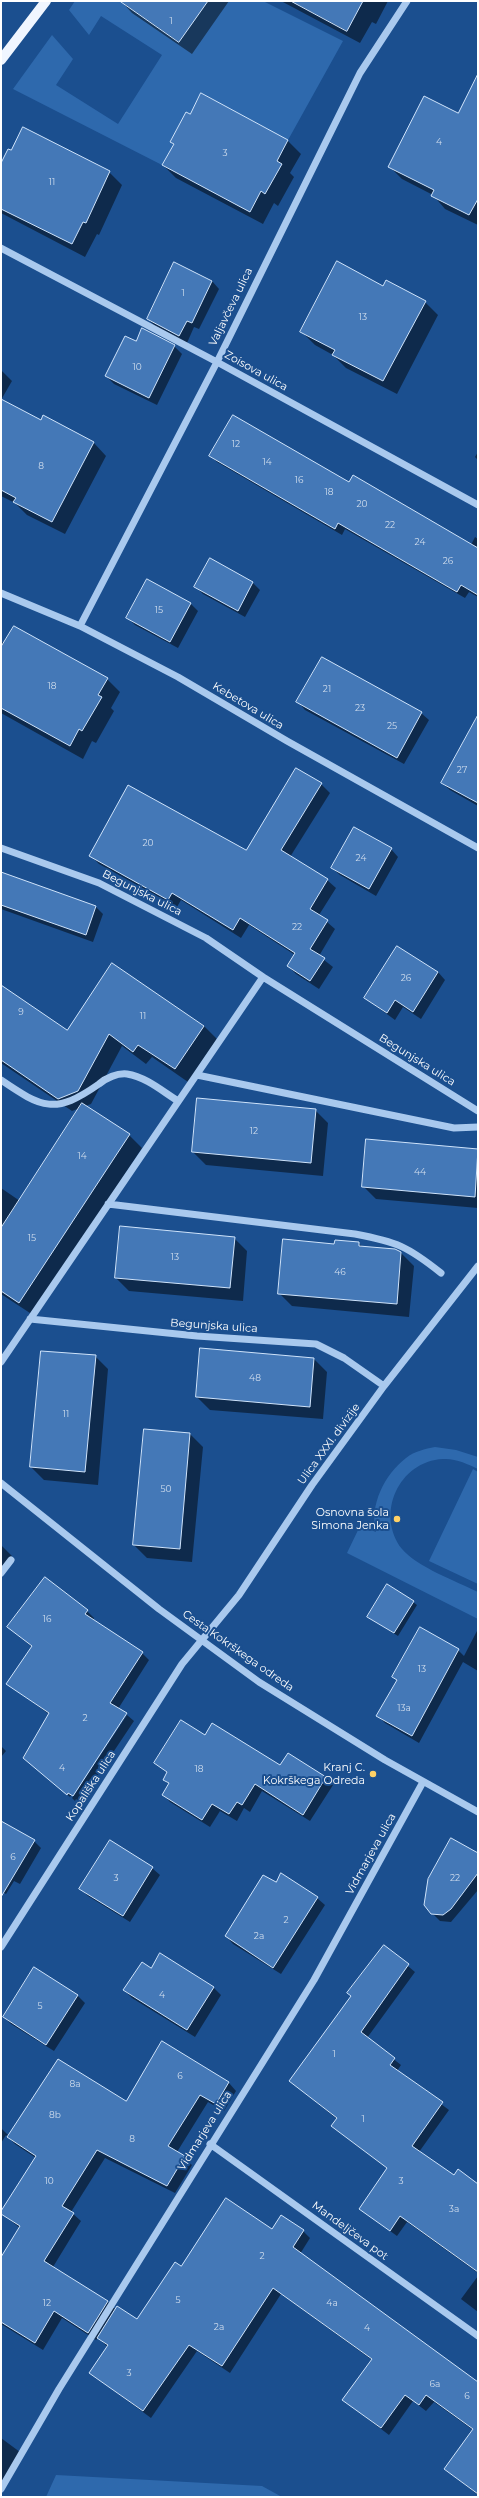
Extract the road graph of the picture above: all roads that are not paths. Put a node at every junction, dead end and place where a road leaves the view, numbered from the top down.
1 (46, 1) edge
2 (407, 1) edge
3 (1, 60) edge
4 (1, 248) edge
5 (217, 362) junction
6 (478, 505) edge
7 (1, 593) edge
8 (80, 626) junction
9 (1, 848) edge
10 (478, 848) edge
11 (263, 977) junction
12 (197, 1075) junction
13 (1, 1080) edge
14 (178, 1101) junction
15 (478, 1111) edge
16 (478, 1127) edge
17 (108, 1204) junction
18 (478, 1266) edge
19 (441, 1273) dead end
20 (30, 1319) junction
21 (1, 1362) edge
22 (384, 1386) junction
23 (1, 1483) edge
24 (11, 1560) dead end
25 (1, 1573) edge
26 (203, 1639) junction
27 (423, 1782) junction
28 (478, 1812) edge
29 (1, 1947) edge
30 (210, 2144) junction
31 (478, 2336) edge
32 (1, 2489) edge

1 - 3 main road
2 - 5 street, Valjavčeva ulica
4 - 5 street, Zoisova ulica
5 - 6 street, Zoisova ulica
5 - 8 street, Valjavčeva ulica
7 - 8 street, Kebetova ulica
8 - 10 street, Kebetova ulica
9 - 11 street, Begunjska ulica
11 - 12 street
11 - 15 street, Begunjska ulica
12 - 14 street
12 - 16 street
13 - 14 street
14 - 17 street
17 - 19 street
17 - 20 street
18 - 22 street, Ulica XXXI. divizije
20 - 21 street
20 - 22 street, Begunjska ulica
22 - 26 street, Ulica XXXI. divizije
23 - 26 street, Cesta Kokrškega odreda
24 - 25 street
26 - 27 street, Cesta Kokrškega odreda
26 - 29 street, Kopališka ulica
27 - 28 street, Cesta Kokrškega odreda
27 - 30 street, Vidmarjeva ulica
30 - 31 street, Mandeljčeva pot
30 - 32 street, Vidmarjeva ulica

